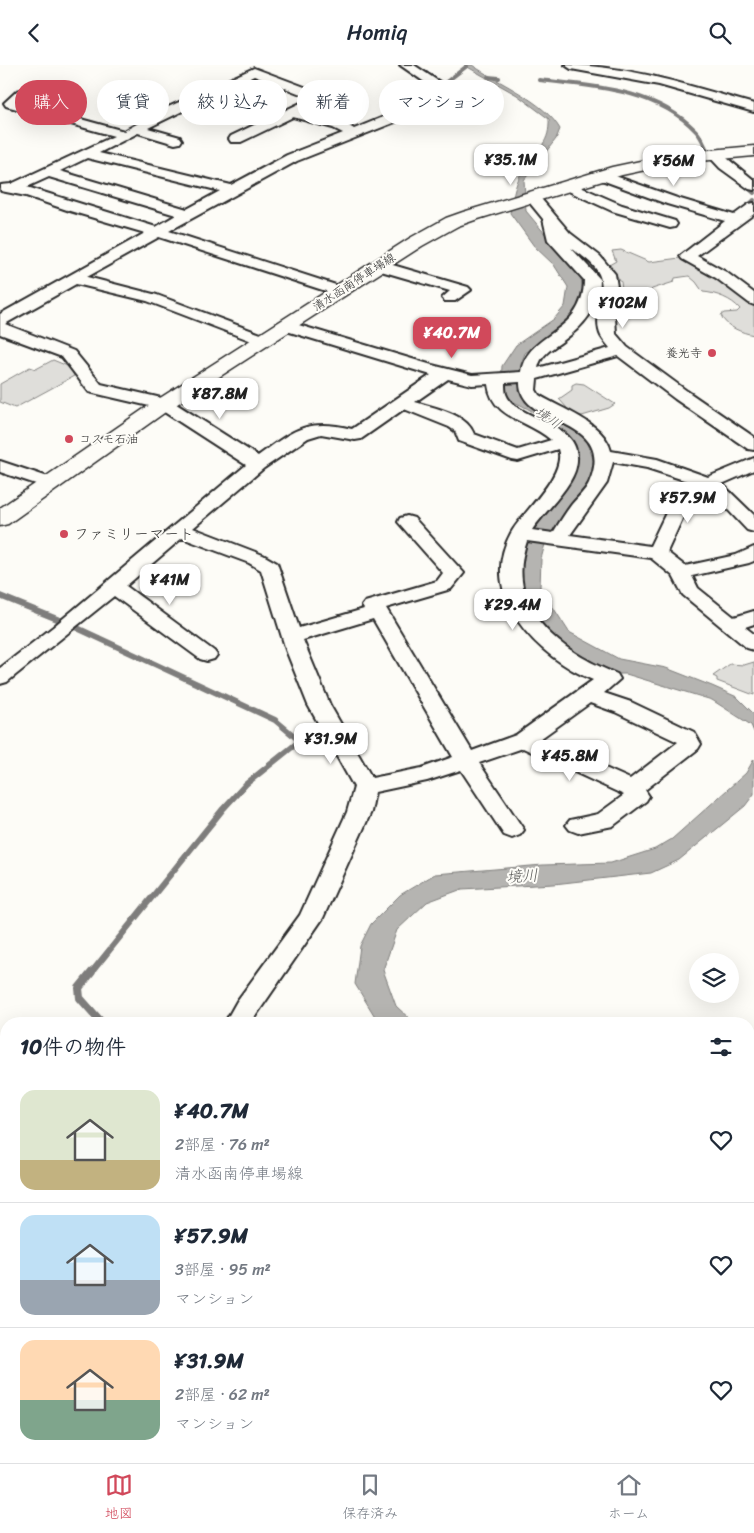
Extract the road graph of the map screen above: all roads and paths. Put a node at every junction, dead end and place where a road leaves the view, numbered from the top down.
1 (406, 65) edge
2 (570, 65) edge
3 (9, 90) dead end
4 (754, 108) edge
5 (293, 113) junction
6 (131, 133) junction
7 (354, 134) junction
8 (236, 139) dead end
9 (175, 140) dead end
10 (754, 151) edge
11 (86, 154) junction
12 (714, 154) junction
13 (47, 172) junction
14 (604, 176) junction
15 (569, 186) junction
16 (754, 186) edge
17 (4, 188) edge
18 (232, 190) junction
19 (530, 198) junction
20 (748, 213) edge
21 (188, 214) junction
22 (550, 220) junction
23 (670, 224) dead end
24 (159, 231) junction
25 (379, 266) junction
26 (82, 281) junction
27 (340, 291) junction
28 (450, 298) dead end
29 (754, 300) edge
30 (2, 322) edge
31 (286, 326) junction
32 (263, 340) junction
33 (621, 351) junction
34 (444, 374) junction
35 (529, 376) junction
36 (496, 380) junction
37 (402, 403) junction
38 (164, 404) junction
39 (564, 442) junction
40 (754, 445) edge
41 (604, 455) junction
42 (754, 463) edge
43 (258, 464) junction
44 (0, 466) edge
45 (709, 483) junction
46 (51, 484) junction
47 (0, 519) edge
48 (407, 522) dead end
49 (754, 527) edge
50 (180, 530) junction
51 (520, 533) junction
52 (558, 539) junction
53 (657, 553) junction
54 (754, 553) edge
55 (681, 573) junction
56 (113, 587) junction
57 (378, 611) junction
58 (754, 617) edge
59 (730, 625) junction
60 (293, 636) junction
61 (754, 644) edge
62 (207, 655) dead end
63 (0, 677) edge
64 (587, 694) junction
65 (524, 740) junction
66 (466, 760) junction
67 (365, 787) junction
68 (632, 789) junction
69 (578, 825) dead end
70 (512, 830) dead end
71 (241, 1017) edge

1 - 7 street
2 - 4 street
3 - 6 street
5 - 6 street
5 - 7 street
5 - 8 street
6 - 9 street
6 - 11 street
7 - 18 street
10 - 12 main road, 清水函南停車場線
11 - 13 street
11 - 18 street
12 - 14 main road, 清水函南停車場線
12 - 16 street
13 - 17 street
13 - 21 street
14 - 15 main road, 清水函南停車場線
14 - 20 street
15 - 19 main road, 清水函南停車場線
15 - 23 street
17 - 24 street
18 - 21 street
19 - 22 street
19 - 25 main road, 清水函南停車場線
20 - 29 street
21 - 24 street
22 - 33 street
22 - 35 street
24 - 26 street
24 - 27 street
25 - 27 main road, 清水函南停車場線
25 - 28 street
26 - 30 street
26 - 32 street
27 - 31 main road, 清水函南停車場線
30 - 38 street
31 - 32 main road, 清水函南停車場線
31 - 34 street
32 - 38 main road, 清水函南停車場線
33 - 35 street
33 - 40 street
34 - 36 street
34 - 37 street
35 - 36 street
35 - 41 street
36 - 39 street
37 - 39 street
37 - 43 street
38 - 43 street
38 - 46 main road, 清水函南停車場線
39 - 51 street
41 - 45 street
41 - 52 street
42 - 45 street
43 - 50 street
44 - 46 street
45 - 49 street
45 - 53 street
46 - 47 main road, 清水函南停車場線
48 - 57 street
50 - 56 street
50 - 60 street
51 - 52 street
51 - 64 street
52 - 53 street
53 - 55 street
54 - 55 street
55 - 59 street
56 - 62 street
56 - 63 street
57 - 60 street
57 - 66 street
58 - 59 street
59 - 61 street
60 - 67 street
64 - 65 street
64 - 68 street
65 - 66 street
65 - 68 street
66 - 67 street
66 - 70 street
67 - 71 street
68 - 69 street

